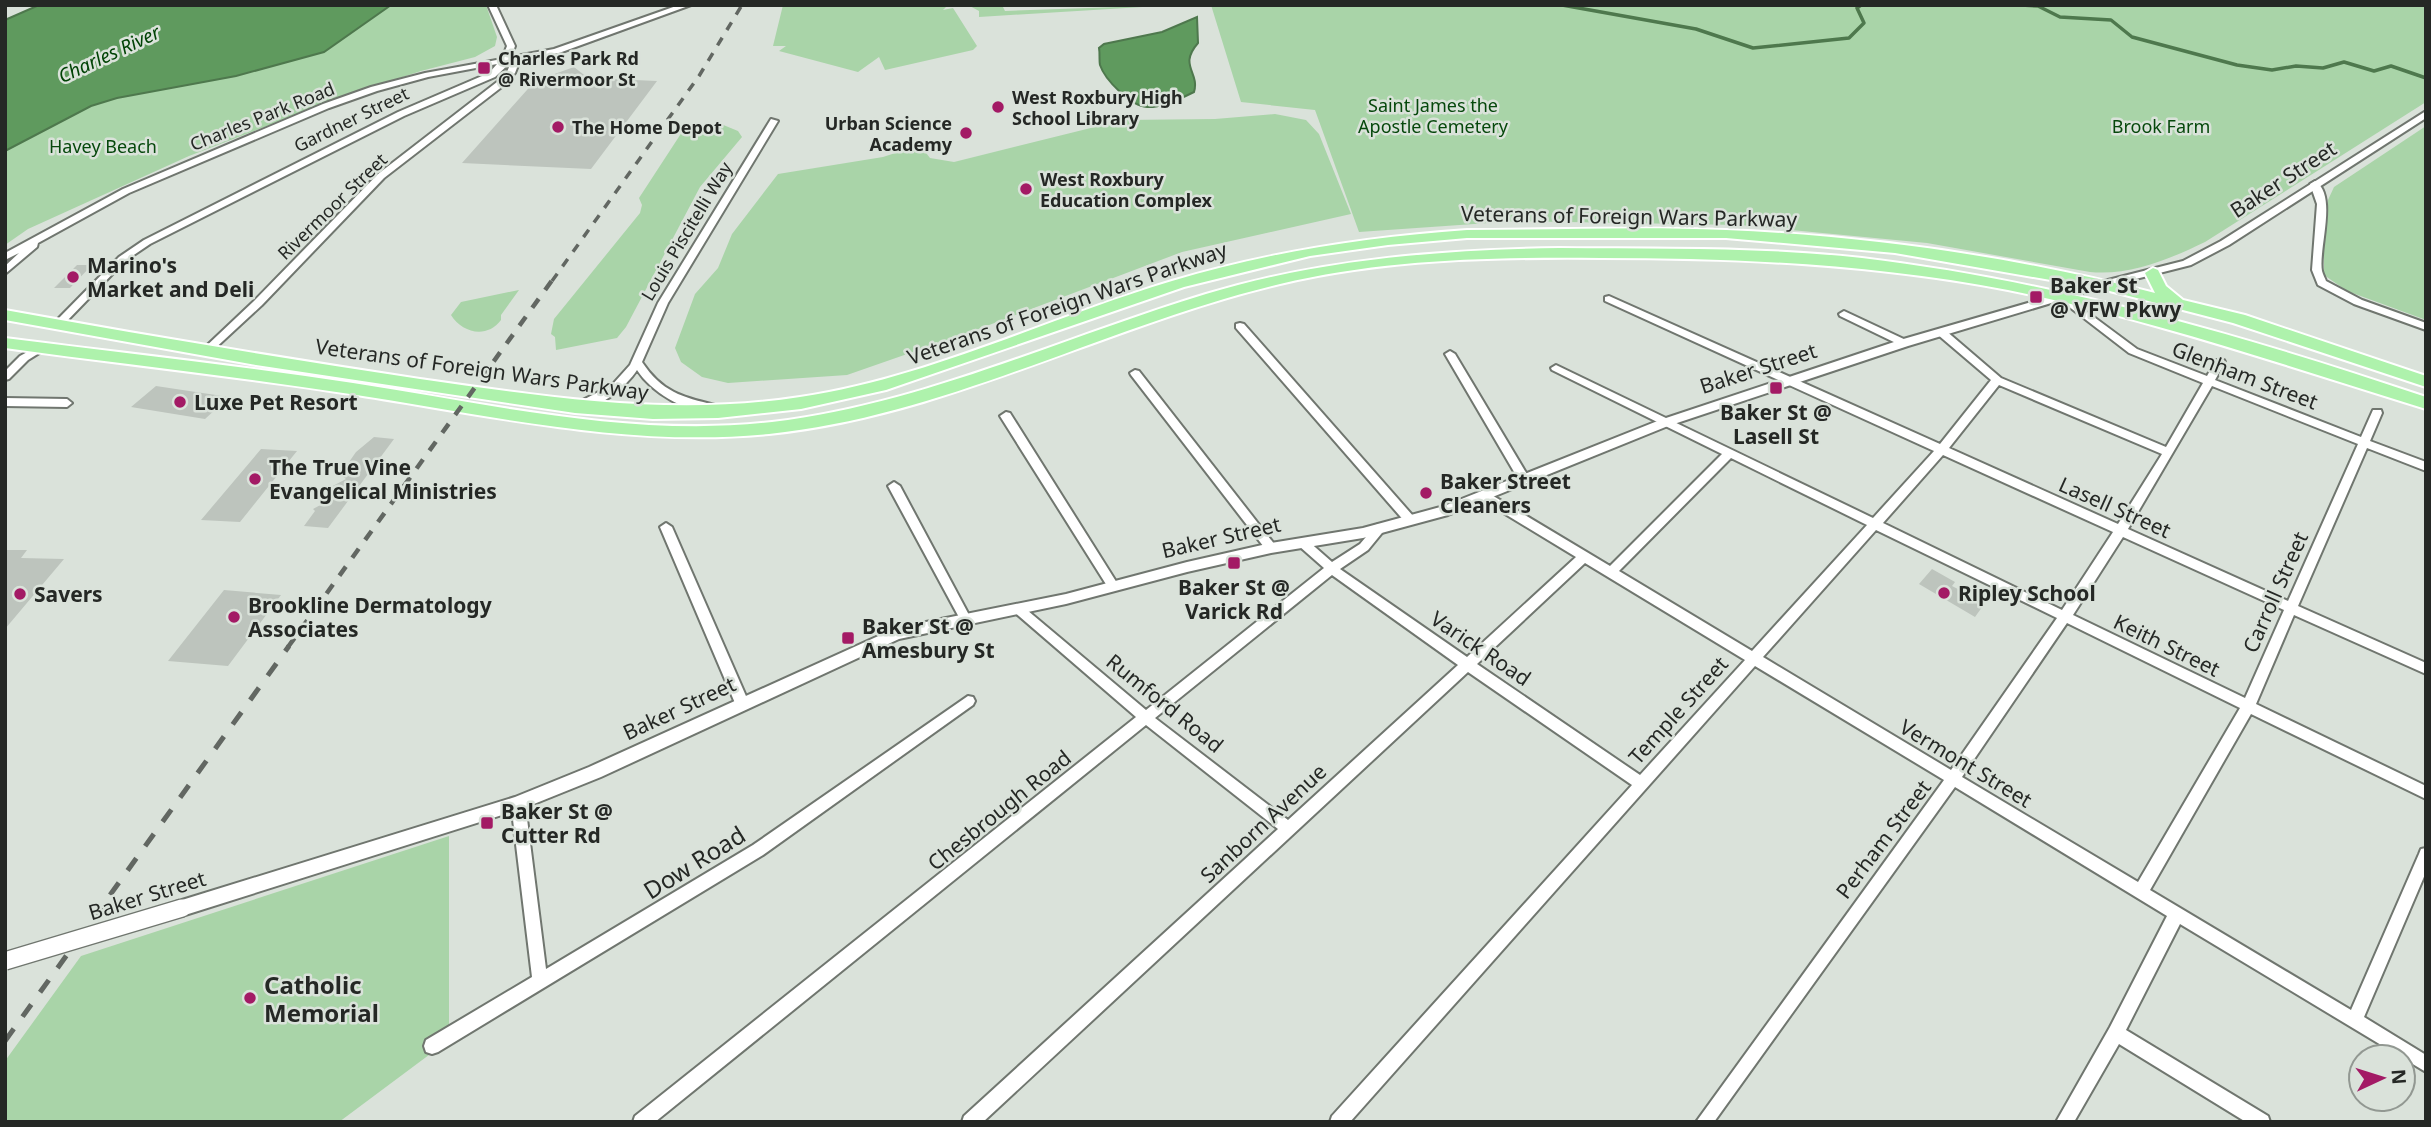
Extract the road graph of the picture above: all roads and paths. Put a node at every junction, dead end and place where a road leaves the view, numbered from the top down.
1 (492, 5) edge
2 (687, 5) edge
3 (516, 60) junction
4 (504, 62) junction
5 (487, 92) junction
6 (2426, 114) edge
7 (774, 121) dead end
8 (2315, 184) junction
9 (44, 235) junction
10 (5, 257) edge
11 (5, 271) edge
12 (2153, 273) junction
13 (2103, 284) junction
14 (2063, 297) junction
15 (1609, 299) dead end
16 (2182, 303) junction
17 (1101, 310) junction
18 (1844, 314) dead end
19 (5, 315) edge
20 (60, 323) junction
21 (1240, 326) dead end
22 (2426, 327) edge
23 (1118, 330) junction
24 (1941, 332) junction
25 (5, 343) edge
26 (1904, 343) junction
27 (40, 348) junction
28 (206, 351) junction
29 (1450, 354) dead end
30 (2220, 362) dead end
31 (638, 364) junction
32 (1556, 368) dead end
33 (1135, 373) dead end
34 (5, 377) edge
35 (1997, 380) junction
36 (1788, 381) junction
37 (2210, 381) junction
38 (2426, 382) edge
39 (5, 402) edge
40 (67, 403) dead end
41 (2426, 403) edge
42 (579, 407) junction
43 (729, 411) junction
44 (2377, 413) dead end
45 (1006, 416) dead end
46 (1664, 423) junction
47 (2364, 443) junction
48 (1941, 450) junction
49 (2168, 452) junction
50 (1730, 453) junction
51 (2426, 467) edge
52 (1524, 479) junction
53 (894, 486) dead end
54 (1486, 497) junction
55 (1410, 520) junction
56 (1875, 524) junction
57 (666, 527) dead end
58 (1380, 528) junction
59 (2123, 532) junction
60 (1303, 543) junction
61 (1271, 548) junction
62 (1585, 556) junction
63 (1331, 569) junction
64 (1611, 572) junction
65 (1112, 586) junction
66 (1017, 608) junction
67 (2291, 609) junction
68 (965, 618) junction
69 (2067, 619) junction
70 (1752, 659) junction
71 (1469, 665) junction
72 (2426, 669) edge
73 (968, 701) dead end
74 (742, 703) junction
75 (2248, 706) junction
76 (1146, 718) junction
77 (1954, 779) junction
78 (1640, 783) junction
79 (2426, 793) edge
80 (518, 803) junction
81 (1288, 828) junction
82 (2426, 854) edge
83 (2141, 892) junction
84 (2176, 915) junction
85 (5, 961) edge
86 (540, 980) junction
87 (2354, 1021) junction
88 (2116, 1032) junction
89 (432, 1046) dead end
90 (2426, 1064) edge
91 (641, 1122) edge
92 (970, 1122) edge
93 (1338, 1122) edge
94 (1704, 1122) edge
95 (2064, 1122) edge
96 (2262, 1122) edge

1 - 4 street
2 - 3 street, Gardner Street
3 - 4 street, Gardner Street
3 - 5 street, Rivermoor Street
4 - 5 street, Rivermoor Street
4 - 9 street, Charles Park Road
4 - 20 street, Gardner Street
5 - 28 street, Rivermoor Street
6 - 8 street, Baker Street
7 - 31 street, Louis Piscitelli Way
8 - 12 street, Baker Street
8 - 22 street
9 - 10 street, Charles Park Road
9 - 11 street, Charles Park Road
12 - 13 street, Baker Street
12 - 16 highway
13 - 14 street, Baker Street
13 - 16 highway, Veterans of Foreign Wars Parkway
13 - 17 highway, Veterans of Foreign Wars Parkway
14 - 23 highway, Veterans of Foreign Wars Parkway
14 - 24 street, Baker Street
14 - 37 street, Glenham Street
14 - 41 highway, Veterans of Foreign Wars Parkway
15 - 36 street, Lasell Street
16 - 38 highway, Veterans of Foreign Wars Parkway
17 - 23 highway
17 - 43 highway, Veterans of Foreign Wars Parkway
18 - 26 street
19 - 20 highway, Veterans of Foreign Wars Parkway
20 - 28 highway, Veterans of Foreign Wars Parkway
21 - 55 street
23 - 27 highway, Veterans of Foreign Wars Parkway
24 - 26 street, Baker Street
24 - 35 street
25 - 27 highway, Veterans of Foreign Wars Parkway
26 - 36 street, Baker Street
27 - 34 street
28 - 42 highway, Veterans of Foreign Wars Parkway
29 - 52 street
30 - 37 street, Perham Street
31 - 42 street, Louis Piscitelli Way
31 - 43 street
32 - 46 street, Keith Street
33 - 61 street
35 - 48 street, Temple Street
35 - 49 street
36 - 46 street, Baker Street
36 - 48 street, Lasell Street
37 - 47 street, Glenham Street
37 - 49 street, Perham Street
39 - 40 street
42 - 43 highway, Veterans of Foreign Wars Parkway
44 - 47 street, Carroll Street
45 - 65 street
46 - 50 street, Keith Street
46 - 52 street, Baker Street
47 - 51 street, Glenham Street
47 - 67 street, Carroll Street
48 - 56 street, Temple Street
48 - 59 street, Lasell Street
49 - 59 street, Perham Street
50 - 56 street, Keith Street
50 - 64 street
52 - 54 street, Baker Street
53 - 68 street
54 - 55 street, Baker Street
54 - 62 street, Vermont Street
55 - 58 street, Baker Street
56 - 69 street, Keith Street
56 - 70 street, Temple Street
57 - 74 street
58 - 60 street, Baker Street
58 - 63 street, Chesbrough Road
59 - 67 street, Lasell Street
59 - 69 street, Perham Street
60 - 61 street, Baker Street
60 - 63 street, Varick Road
61 - 65 street, Baker Street
62 - 64 street, Vermont Street
62 - 71 street, Sanborn Avenue
63 - 71 street, Varick Road
63 - 76 street, Chesbrough Road
64 - 70 street, Vermont Street
65 - 66 street, Baker Street
66 - 68 street, Baker Street
66 - 76 street, Rumford Road
67 - 72 street, Lasell Street
67 - 75 street, Carroll Street
68 - 74 street, Baker Street
69 - 75 street, Keith Street
69 - 77 street, Perham Street
70 - 77 street, Vermont Street
70 - 78 street, Temple Street
71 - 78 street, Varick Road
71 - 81 street, Sanborn Avenue
73 - 86 street, Dow Road
74 - 80 street, Baker Street
75 - 79 street, Keith Street
75 - 83 street, Carroll Street
76 - 81 street, Rumford Road
76 - 91 street, Chesbrough Road
77 - 83 street, Vermont Street
77 - 94 street, Perham Street
78 - 93 street, Temple Street
80 - 85 street, Baker Street, bridge
80 - 86 street
81 - 92 street, Sanborn Avenue
82 - 87 street
83 - 84 street, Vermont Street
84 - 87 street, Vermont Street
84 - 88 street
86 - 89 street, Dow Road
87 - 90 street, Vermont Street
88 - 95 street
88 - 96 street

